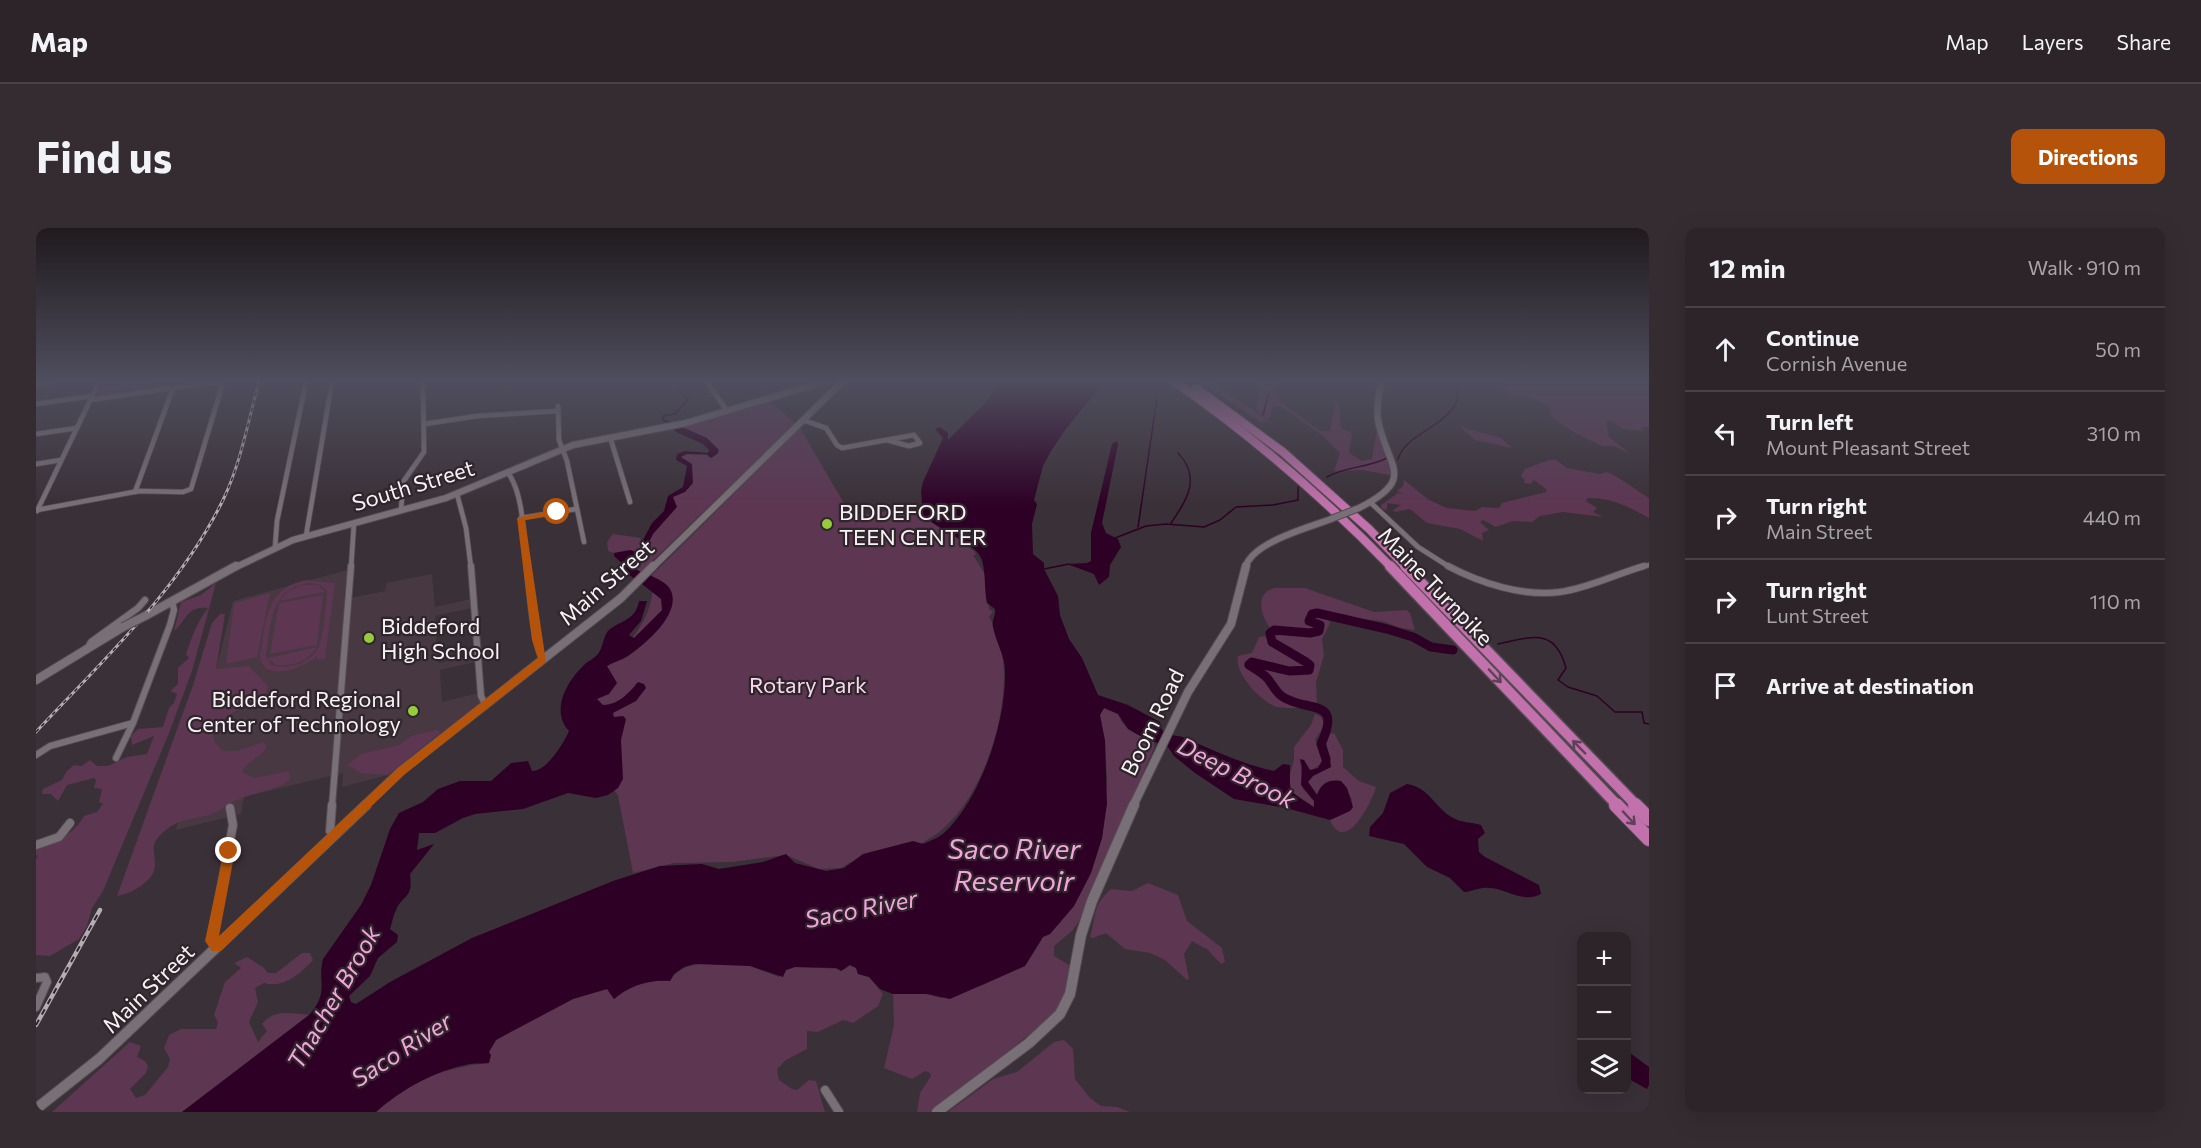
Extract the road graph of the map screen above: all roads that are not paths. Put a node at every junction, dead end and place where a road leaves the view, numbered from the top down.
1 (79, 423) edge
2 (159, 423) edge
3 (212, 423) edge
4 (298, 423) edge
5 (325, 423) edge
6 (429, 423) edge
7 (559, 423) edge
8 (682, 423) edge
9 (800, 423) edge
10 (812, 423) edge
11 (1232, 423) edge
12 (1244, 423) edge
13 (1381, 423) edge
14 (424, 424) joint
15 (77, 428) junction
16 (36, 434) edge
17 (610, 437) junction
18 (887, 440) junction
19 (561, 449) junction
20 (61, 460) junction
21 (36, 464) edge
22 (507, 472) junction
23 (135, 492) junction
24 (45, 493) junction
25 (457, 494) junction
26 (36, 495) edge
27 (630, 502) dead end
28 (1371, 503) junction
29 (576, 509) junction
30 (37, 511) edge
31 (401, 511) junction
32 (521, 518) junction
33 (354, 523) junction
34 (306, 536) junction
35 (584, 542) dead end
36 (275, 548) junction
37 (1649, 566) edge
38 (145, 600) dead end
39 (172, 601) junction
40 (88, 648) junction
41 (543, 659) junction
42 (36, 680) edge
43 (485, 704) junction
44 (133, 723) junction
45 (36, 755) edge
46 (116, 758) dead end
47 (231, 808) dead end
48 (1649, 819) edge
49 (70, 823) dead end
50 (334, 835) junction
51 (1649, 839) edge
52 (36, 845) edge
53 (217, 947) junction
54 (36, 978) edge
55 (36, 1007) edge
56 (825, 1090) dead end
57 (36, 1110) edge
58 (839, 1112) edge
59 (937, 1112) edge

1 - 15 street
2 - 23 street
3 - 23 street
4 - 36 street
5 - 34 street
6 - 14 street
7 - 19 street
8 - 17 street, South Street
9 - 41 street, Main Street
10 - 18 street
11 -> 51 highway, Maine Turnpike
48 -> 12 highway, Maine Turnpike
13 - 28 street, Boom Road
14 - 31 street
15 - 16 street
15 - 20 street
17 - 19 street, South Street
17 - 27 street
18 - 18 street
19 - 22 street, South Street
19 - 29 street
20 - 21 street
20 - 24 street
22 - 25 street, South Street
22 - 32 street
23 - 30 street
24 - 26 street
24 - 30 street
25 - 31 street, South Street
25 - 43 street
28 - 37 street
28 - 59 street, Boom Road, bridge
29 - 32 street
29 - 35 street
31 - 33 street, South Street
32 - 41 street
33 - 34 street, South Street
33 - 50 street
34 - 36 street, South Street
36 - 39 street, South Street
38 - 40 street
39 - 40 street, South Street, bridge
39 - 44 street
40 - 42 street, South Street
41 - 43 street, Main Street
43 - 50 street, Main Street
44 - 45 street
44 - 46 street
47 - 53 street
49 - 52 street
50 - 53 street, Main Street
53 - 57 street, Main Street
54 - 55 street
56 - 58 street

